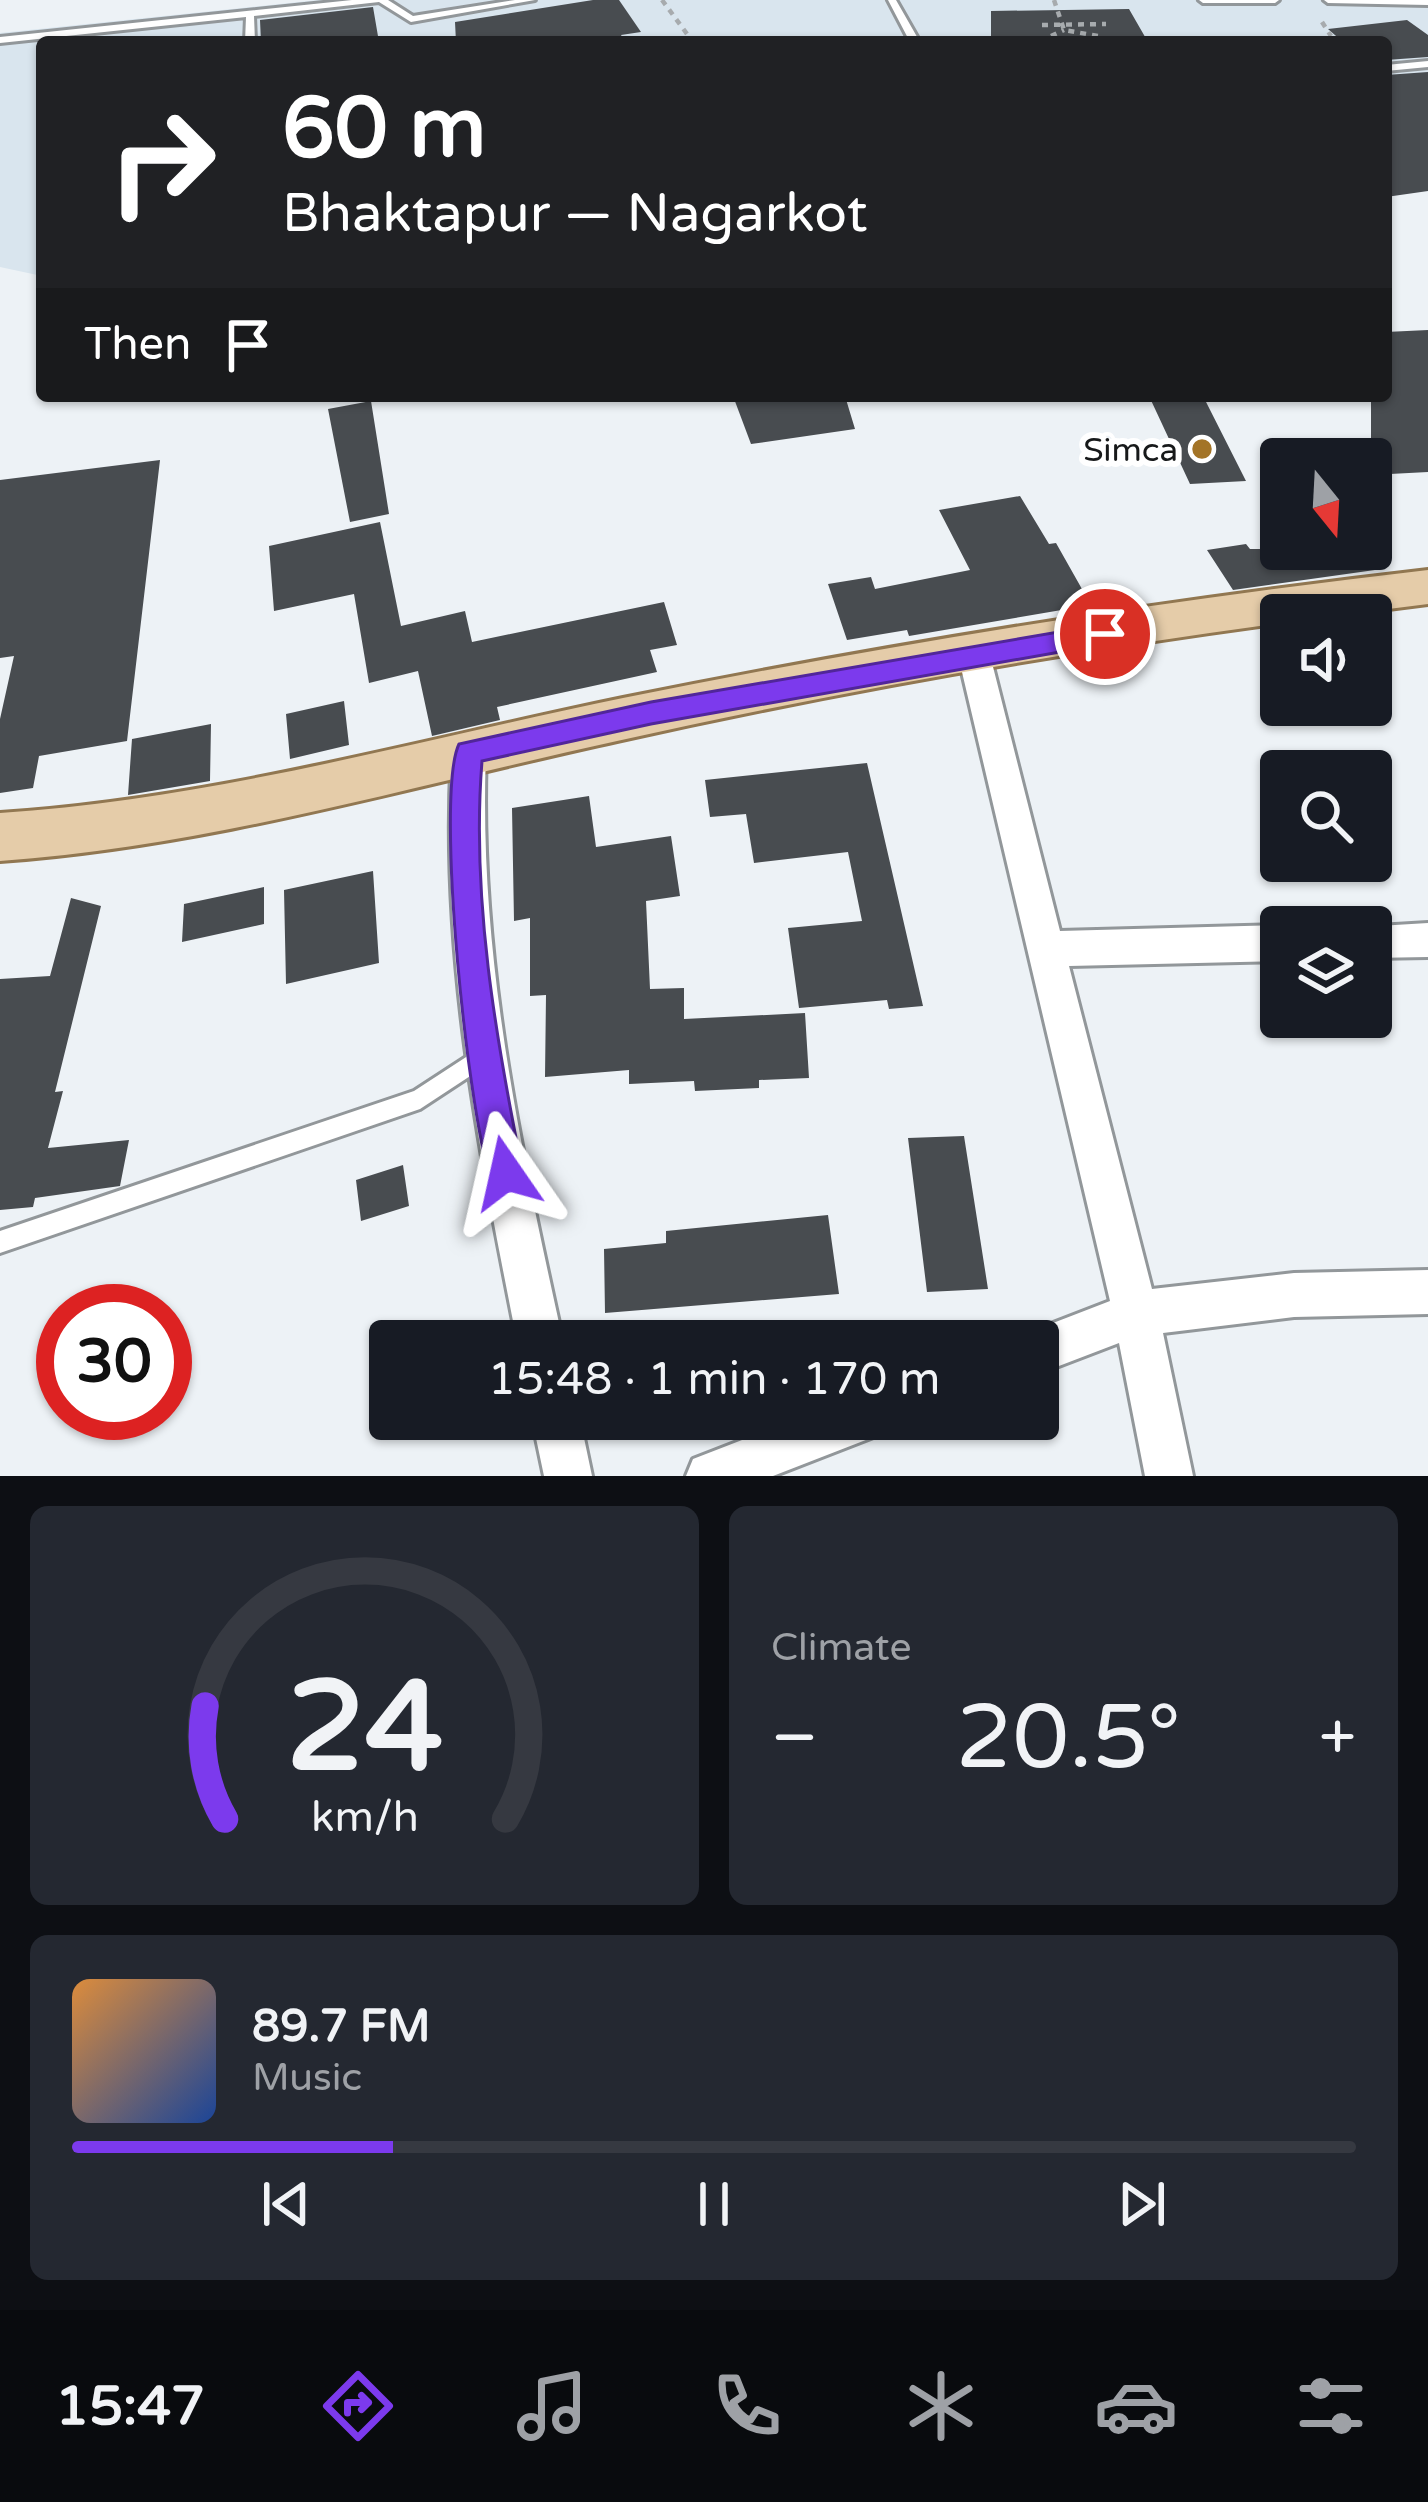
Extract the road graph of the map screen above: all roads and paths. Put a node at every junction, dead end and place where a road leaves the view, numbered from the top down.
1 (379, 0) edge
2 (531, 0) edge
3 (662, 0) edge
4 (892, 0) edge
5 (1054, 0) edge
6 (1203, 0) edge
7 (1275, 0) edge
8 (1328, 0) edge
9 (1428, 2) edge
10 (250, 14) junction
11 (1042, 25) dead end
12 (1106, 25) dead end
13 (1064, 28) junction
14 (36, 36) edge
15 (38, 36) edge
16 (250, 36) edge
17 (689, 36) edge
18 (912, 36) edge
19 (1051, 36) dead end
20 (1098, 36) dead end
21 (0, 40) edge
22 (1428, 64) edge
23 (1392, 67) edge
24 (1428, 587) edge
25 (974, 655) junction
26 (469, 752) junction
27 (0, 837) edge
28 (1428, 940) edge
29 (1392, 941) edge
30 (1260, 944) edge
31 (1047, 949) junction
32 (483, 1056) junction
33 (0, 1242) edge
34 (1428, 1292) edge
35 (1136, 1313) junction
36 (536, 1320) edge
37 (1059, 1343) edge
38 (560, 1440) edge
39 (804, 1440) edge
40 (568, 1476) edge
41 (710, 1476) edge
42 (1169, 1476) edge

1 - 2 lane
1 - 10 lane
3 - 17 path
4 - 18 lane
5 - 13 path
6 - 7 lane
8 - 9 lane
10 - 15 lane
10 - 16 lane
11 - 13 path
12 - 13 path
13 - 19 path
13 - 20 path
14 - 21 lane
22 - 23 lane
24 - 25 main road
25 - 26 main road
25 - 31 street
26 - 27 main road
26 - 32 street
28 - 29 street
30 - 31 street
31 - 35 street
32 - 33 lane
32 - 36 street
34 - 35 street
35 - 37 street
35 - 42 street
38 - 40 street
39 - 41 street

